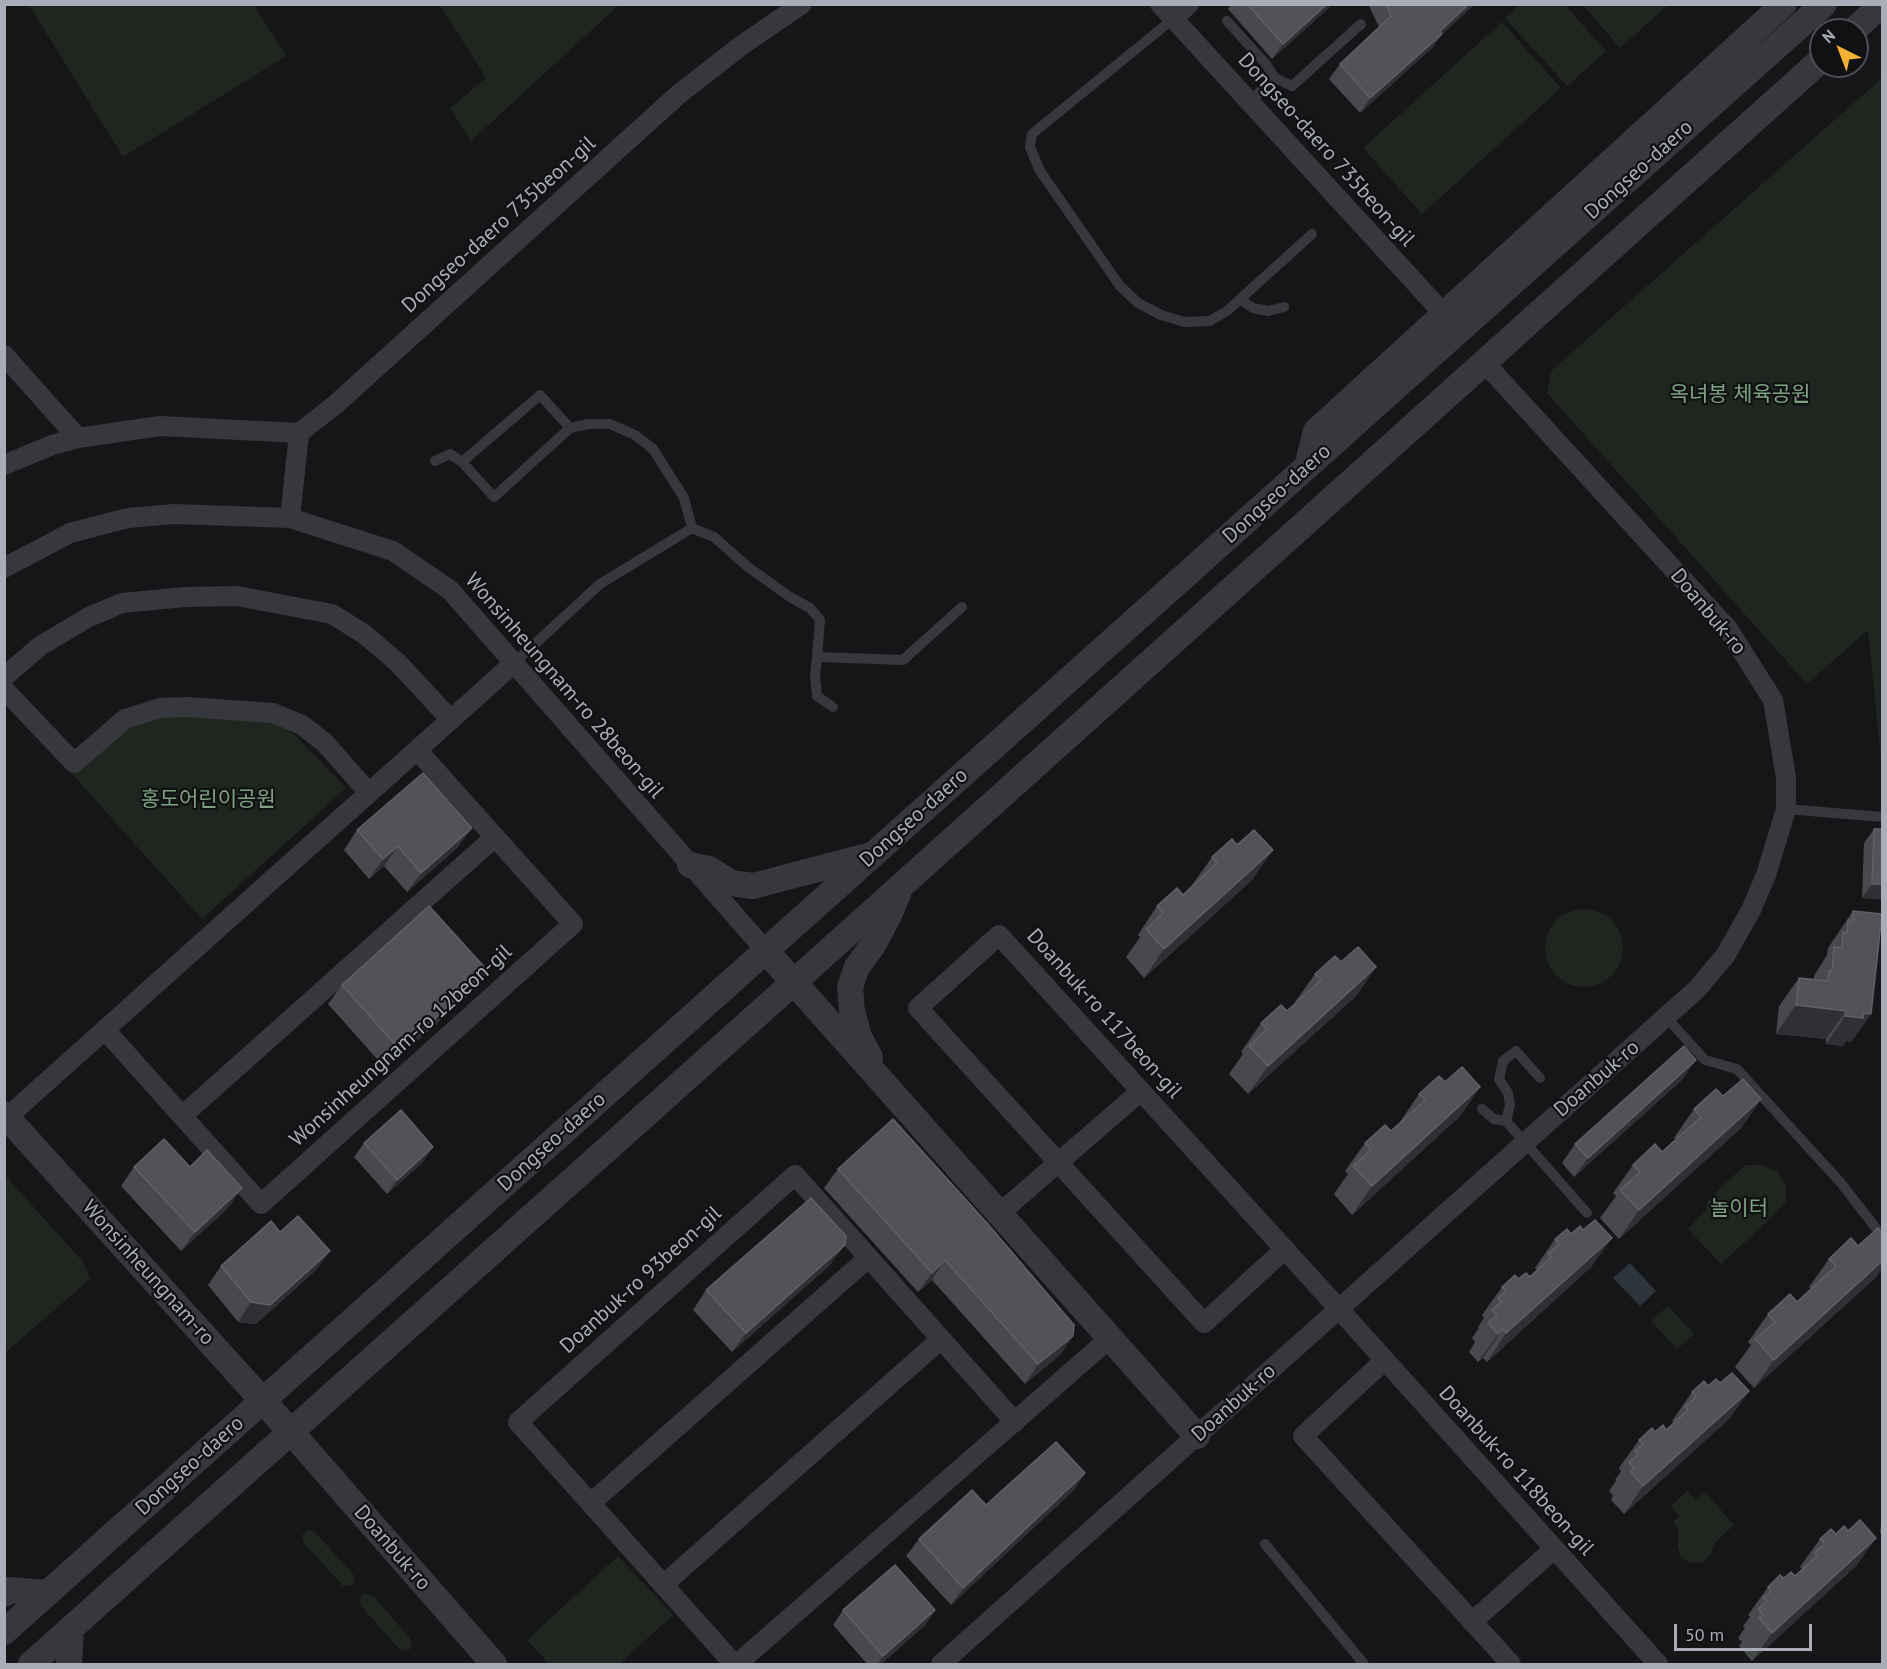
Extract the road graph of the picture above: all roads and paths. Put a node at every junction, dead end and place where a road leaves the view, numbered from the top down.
1 (802, 4) edge
2 (1189, 4) edge
3 (1784, 4) edge
4 (1824, 4) edge
5 (1882, 4) edge
6 (1166, 12) edge
7 (1867, 18) edge
8 (1227, 21) dead end
9 (1361, 24) dead end
10 (1882, 26) edge
11 (1869, 38) edge
12 (1809, 71) edge
13 (1275, 78) junction
14 (1825, 78) edge
15 (1249, 102) junction
16 (1312, 234) dead end
17 (1240, 299) junction
18 (1284, 307) dead end
19 (1443, 313) junction
20 (4, 355) edge
21 (1494, 373) junction
22 (570, 429) junction
23 (299, 433) junction
24 (78, 438) junction
25 (435, 461) dead end
26 (462, 462) junction
27 (4, 465) edge
28 (1307, 467) junction
29 (1332, 498) junction
30 (290, 518) junction
31 (692, 528) junction
32 (4, 568) edge
33 (962, 606) dead end
34 (817, 657) junction
35 (514, 663) junction
36 (4, 678) edge
37 (4, 689) edge
38 (833, 707) dead end
39 (451, 720) junction
40 (417, 750) junction
41 (369, 793) junction
42 (1786, 809) junction
43 (1882, 817) edge
44 (495, 837) junction
45 (874, 854) junction
46 (690, 865) junction
47 (902, 884) junction
48 (766, 951) junction
49 (794, 982) junction
50 (1667, 1018) junction
51 (105, 1030) junction
52 (1540, 1077) dead end
53 (886, 1086) junction
54 (1142, 1091) junction
55 (1482, 1109) dead end
56 (182, 1116) junction
57 (6, 1117) edge
58 (1506, 1121) junction
59 (1524, 1144) junction
60 (1059, 1163) junction
61 (1000, 1213) junction
62 (1587, 1213) dead end
63 (1882, 1236) edge
64 (1285, 1250) junction
65 (868, 1258) junction
66 (1339, 1309) junction
67 (1110, 1338) junction
68 (941, 1339) junction
69 (1385, 1360) junction
70 (263, 1401) junction
71 (1014, 1422) junction
72 (291, 1432) junction
73 (1197, 1436) junction
74 (591, 1503) junction
75 (1264, 1544) dead end
76 (1554, 1549) junction
77 (663, 1585) junction
78 (48, 1593) junction
79 (4, 1594) edge
80 (1472, 1622) junction
81 (71, 1628) junction
82 (4, 1632) edge
83 (31, 1665) edge
84 (69, 1665) edge
85 (494, 1665) edge
86 (736, 1665) edge
87 (941, 1665) edge
88 (1364, 1665) edge
89 (1511, 1665) edge
90 (1658, 1665) edge

1 - 23 street, Dongseo-daero 735beon-gil
2 - 6 street
3 - 19 street
4 - 28 street, Dongseo-daero
5 - 7 street
6 - 15 street, Dongseo-daero 735beon-gil
6 - 17 lane
8 - 13 lane
9 - 13 lane
10 - 11 street
12 - 29 street, Dongseo-daero
13 - 15 lane
14 - 21 street
15 - 19 street, Dongseo-daero 735beon-gil
16 - 17 lane
17 - 18 lane
19 - 28 street
20 - 24 street
21 - 29 street
21 - 42 street, Doanbuk-ro
22 - 26 lane
22 - 26 lane
22 - 31 lane
23 - 24 street
23 - 30 street
24 - 27 street
25 - 26 lane
28 - 45 street, Dongseo-daero
29 - 47 street, Dongseo-daero
30 - 32 street, Wonsinheungnam-ro 28beon-gil
30 - 35 street, Wonsinheungnam-ro 28beon-gil
31 - 34 lane
31 - 35 lane
33 - 34 lane
34 - 38 lane
35 - 39 street
35 - 46 street, Wonsinheungnam-ro 28beon-gil
36 - 39 street
37 - 41 street
39 - 40 street
40 - 41 street
40 - 44 street, Wonsinheungnam-ro 12beon-gil
41 - 51 street
42 - 43 lane
42 - 50 street, Doanbuk-ro
44 - 56 street
44 - 56 street, Wonsinheungnam-ro 12beon-gil
45 - 46 street
45 - 48 street, Dongseo-daero
46 - 48 street, Wonsinheungnam-ro 28beon-gil
47 - 49 street, Dongseo-daero
47 - 53 street
48 - 49 street
48 - 70 street, Dongseo-daero
49 - 53 street
49 - 72 street, Dongseo-daero
50 - 59 street, Doanbuk-ro
50 - 63 lane
51 - 56 street, Wonsinheungnam-ro 12beon-gil
51 - 57 street
52 - 58 lane
53 - 61 street
54 - 60 street
54 - 60 street, Doanbuk-ro 117beon-gil
54 - 64 street, Doanbuk-ro 117beon-gil
55 - 58 lane
57 - 70 street, Wonsinheungnam-ro
58 - 59 lane
59 - 62 lane
59 - 66 street, Doanbuk-ro
60 - 61 street
60 - 64 street, Doanbuk-ro 117beon-gil
61 - 67 street
64 - 66 street, Doanbuk-ro 117beon-gil
65 - 68 street, Doanbuk-ro 93beon-gil
65 - 74 street
65 - 74 street, Doanbuk-ro 93beon-gil
66 - 69 street, Doanbuk-ro 118beon-gil
66 - 73 street, Doanbuk-ro
67 - 71 street, Doanbuk-ro 93beon-gil
67 - 73 street
68 - 71 street, Doanbuk-ro 93beon-gil
68 - 77 street
69 - 76 street, Doanbuk-ro 118beon-gil
69 - 80 street
70 - 72 street, Wonsinheungnam-ro
70 - 78 street, Dongseo-daero
71 - 86 street, Doanbuk-ro 93beon-gil
72 - 81 street, Dongseo-daero
72 - 85 street, Doanbuk-ro
73 - 87 street, Doanbuk-ro
74 - 77 street, Doanbuk-ro 93beon-gil
75 - 88 lane
76 - 80 street
76 - 90 street, Doanbuk-ro 118beon-gil
77 - 86 street, Doanbuk-ro 93beon-gil
78 - 79 street
78 - 82 street, Dongseo-daero
80 - 89 street
81 - 83 street, Dongseo-daero
81 - 84 street

